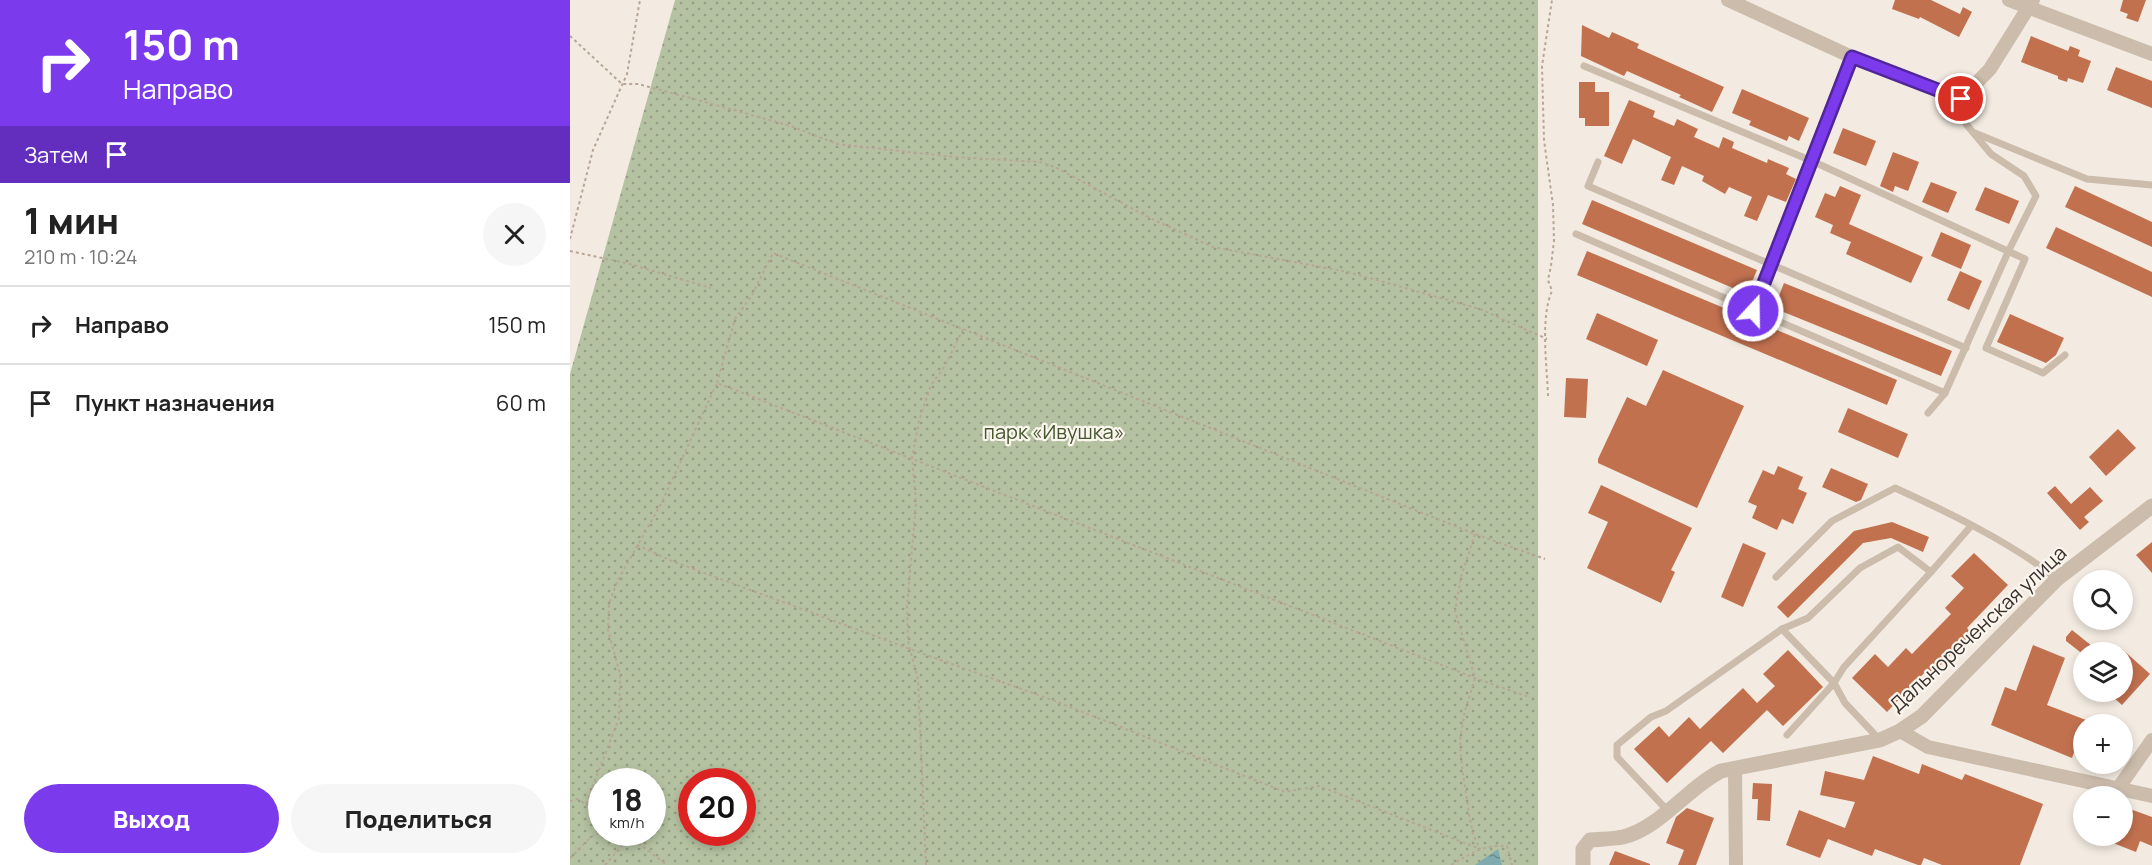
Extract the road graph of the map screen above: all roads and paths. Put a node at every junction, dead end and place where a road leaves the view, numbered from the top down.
1 (640, 0) edge
2 (1552, 0) edge
3 (1728, 0) edge
4 (2009, 0) edge
5 (2031, 4) edge
6 (570, 36) edge
7 (2152, 54) edge
8 (1852, 57) junction
9 (1584, 66) dead end
10 (622, 84) junction
11 (1961, 99) junction
12 (1973, 132) junction
13 (1812, 161) junction
14 (1598, 162) dead end
15 (2152, 185) edge
16 (1576, 234) dead end
17 (570, 239) edge
18 (2008, 250) junction
19 (570, 252) edge
20 (1771, 263) junction
21 (711, 288) dead end
22 (1753, 311) junction
23 (963, 328) junction
24 (1546, 339) junction
25 (1966, 348) junction
26 (2065, 355) dead end
27 (717, 383) junction
28 (1945, 393) junction
29 (1548, 396) dead end
30 (1928, 413) dead end
31 (912, 458) junction
32 (2152, 506) edge
33 (1971, 526) junction
34 (1475, 534) junction
35 (637, 545) junction
36 (1545, 559) dead end
37 (1931, 572) junction
38 (1776, 577) dead end
39 (2057, 579) junction
40 (1782, 629) junction
41 (910, 650) junction
42 (1475, 678) junction
43 (1833, 683) junction
44 (1529, 696) dead end
45 (1900, 731) junction
46 (1787, 735) dead end
47 (1880, 740) junction
48 (2152, 740) edge
49 (1735, 769) junction
50 (2099, 786) edge
51 (2120, 786) edge
52 (2133, 793) edge
53 (2152, 796) edge
54 (570, 801) edge
55 (586, 804) joint
56 (1667, 810) junction
57 (588, 840) edge
58 (622, 846) edge
59 (638, 846) edge
60 (1480, 849) junction
61 (570, 858) edge
62 (605, 865) edge
63 (667, 865) edge
64 (926, 865) edge
65 (1451, 865) edge
66 (1512, 865) edge
67 (1583, 865) edge
68 (1740, 865) edge

1 - 10 path
2 - 24 path
3 - 8 street
4 - 5 street
5 - 7 street
5 - 11 street
6 - 10 path
8 - 11 street
8 - 13 lane
9 - 13 lane
10 - 17 path
10 - 24 path
11 - 12 lane
12 - 15 lane
12 - 18 lane
13 - 18 lane
13 - 20 lane
14 - 20 lane
16 - 22 lane
18 - 25 lane
18 - 26 lane
19 - 21 path
20 - 22 lane
20 - 25 lane
22 - 28 lane
23 - 27 path
23 - 31 path
23 - 34 path
24 - 29 path
25 - 28 lane
27 - 31 path
27 - 35 path
28 - 30 lane
31 - 41 path
31 - 42 path
32 - 39 street, Дальнореченская улица
33 - 37 lane
33 - 38 lane
33 - 39 lane
34 - 36 path
34 - 42 path
35 - 41 path
35 - 55 path
37 - 40 lane
37 - 43 lane
39 - 45 street, Дальнореченская улица
40 - 43 lane
40 - 56 lane
41 - 60 path
41 - 64 path
42 - 44 path
42 - 60 path
43 - 46 lane
43 - 47 lane
45 - 47 street, Дальнореченская улица
45 - 50 street
47 - 49 street, Дальнореченская улица
48 - 51 street
49 - 56 street, Дальнореченская улица
49 - 68 street
52 - 53 street
54 - 55 path
56 - 67 street, Дальнореченская улица
57 - 61 path
58 - 62 path
59 - 63 path
60 - 65 path
60 - 66 path

